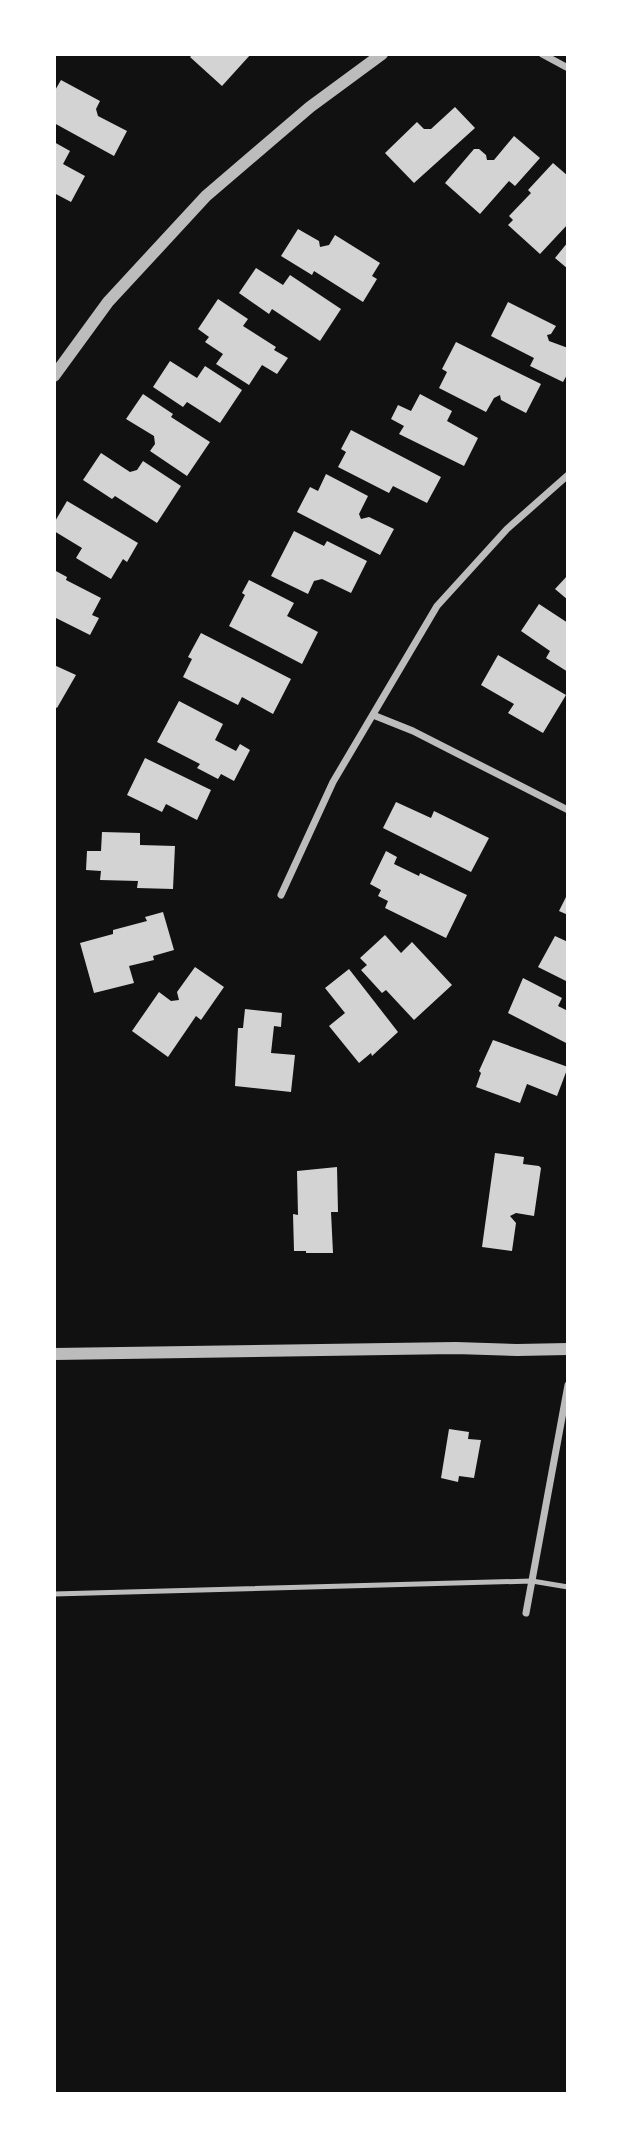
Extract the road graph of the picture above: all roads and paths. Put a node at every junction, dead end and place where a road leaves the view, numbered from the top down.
1 (382, 54) edge
2 (542, 54) edge
3 (568, 68) edge
4 (54, 376) edge
5 (568, 475) edge
6 (373, 715) junction
7 (568, 810) edge
8 (281, 895) dead end
9 (568, 1349) edge
10 (54, 1354) edge
11 (568, 1385) edge
12 (532, 1581) junction
13 (568, 1587) edge
14 (54, 1594) edge
15 (526, 1613) dead end

1 - 4 street
2 - 3 street
5 - 6 street
6 - 7 street
6 - 8 street
9 - 10 street
11 - 12 street
12 - 13 lane
12 - 14 lane
12 - 15 street

